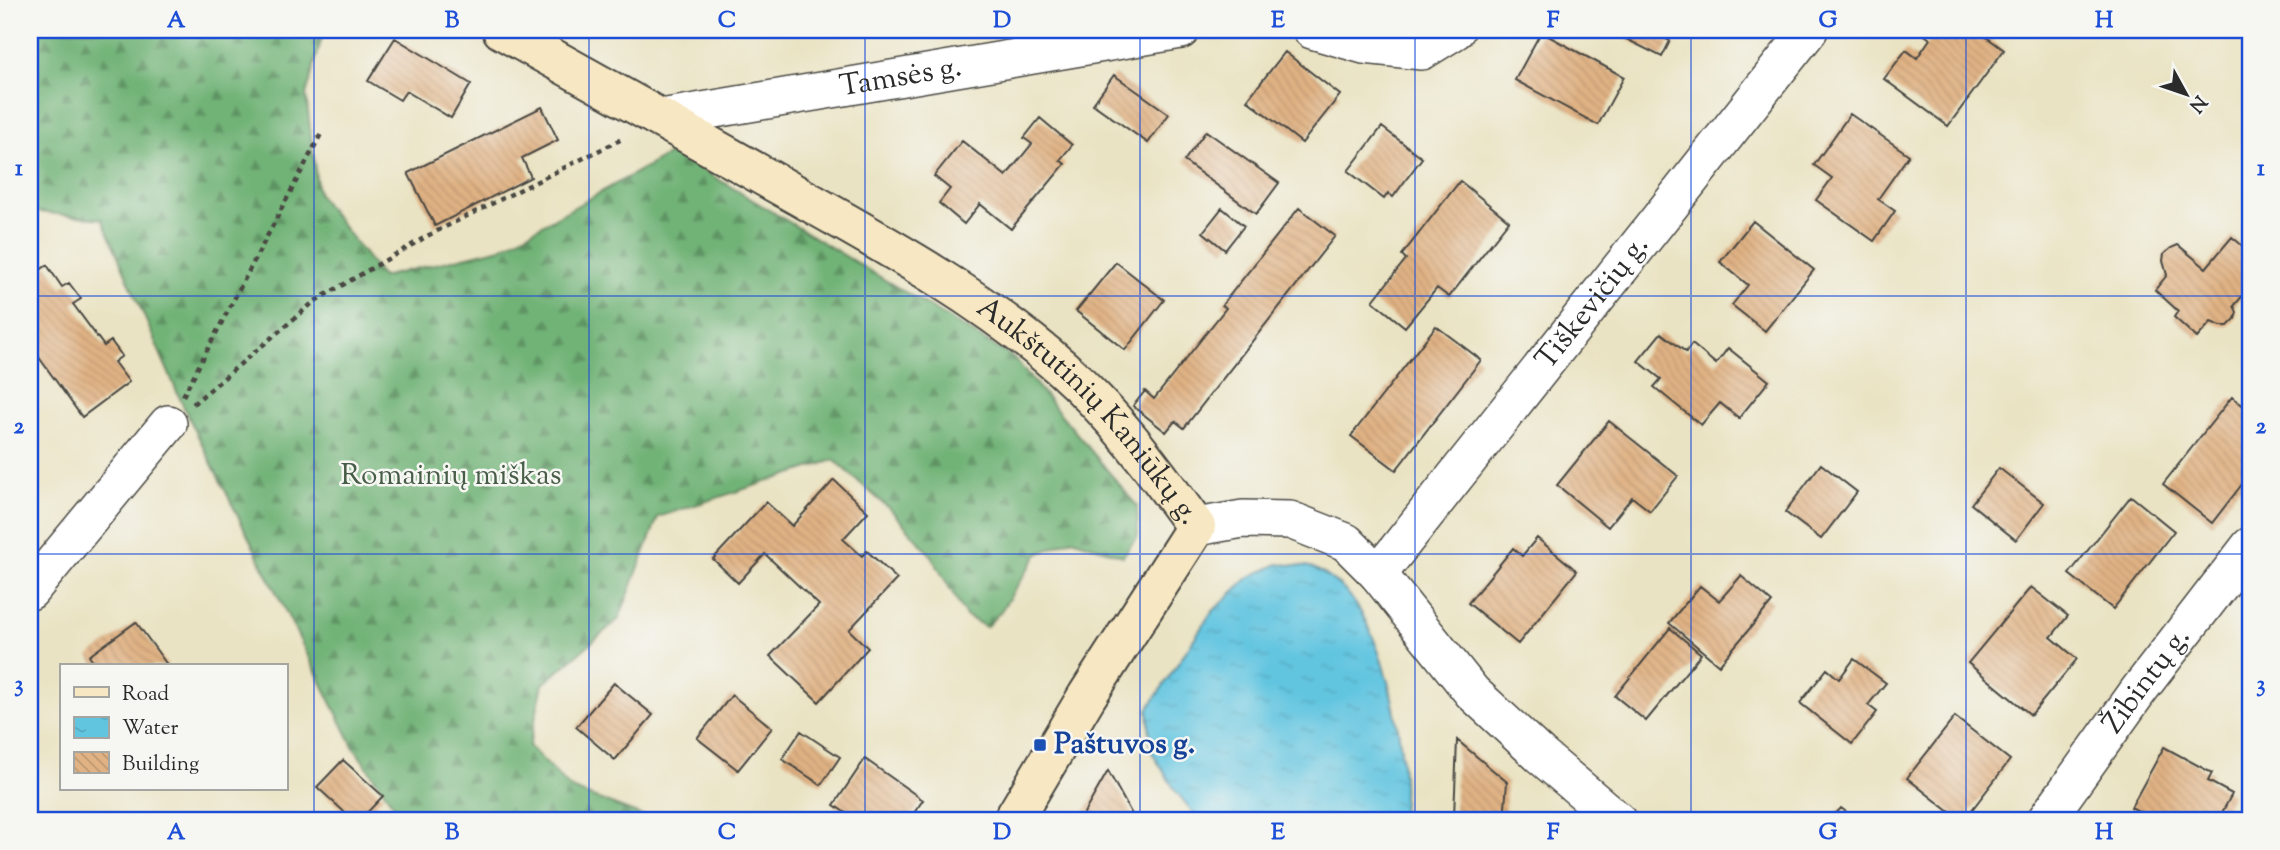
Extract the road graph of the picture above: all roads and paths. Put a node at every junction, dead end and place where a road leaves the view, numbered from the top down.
1 (502, 30) edge
2 (1181, 30) edge
3 (1312, 30) edge
4 (1456, 30) edge
5 (1809, 30) edge
6 (661, 118) junction
7 (321, 134) dead end
8 (168, 424) junction
9 (1196, 527) junction
10 (2250, 546) edge
11 (1378, 574) junction
12 (30, 591) edge
13 (1013, 820) edge
14 (1617, 820) edge
15 (2046, 820) edge

1 - 6 street, Aukštutinių Kaniūkų g.
2 - 6 street, Tamsės g.
3 - 4 street
5 - 11 street, Tiškevičių g.
6 - 8 path
6 - 9 street, Aukštutinių Kaniūkų g.
7 - 8 path
8 - 12 street
9 - 11 street, Aukštutinių Kaniūkų g.
9 - 13 street
10 - 15 street, Žibintų g.
11 - 14 street, Aukštutinių Kaniūkų g.

